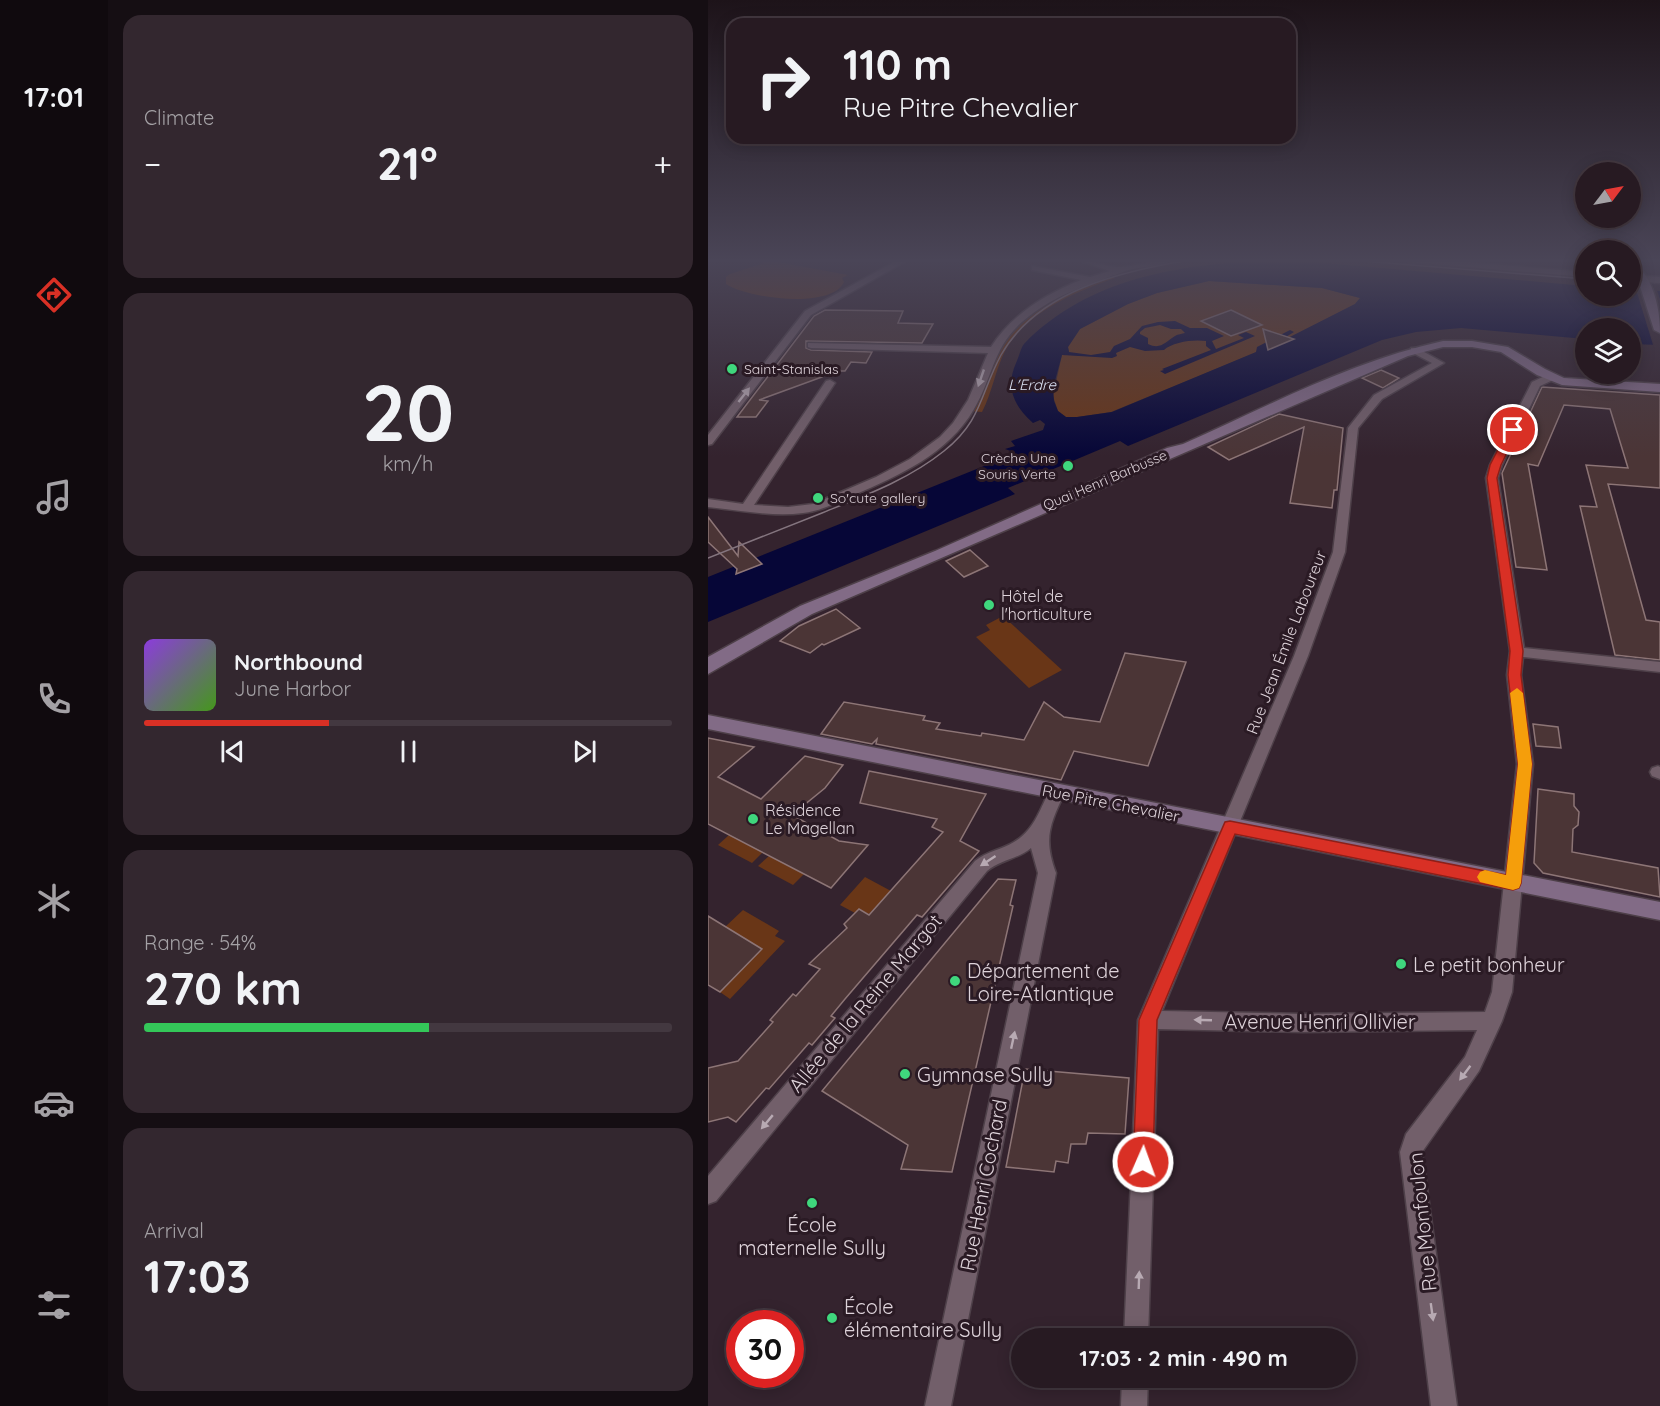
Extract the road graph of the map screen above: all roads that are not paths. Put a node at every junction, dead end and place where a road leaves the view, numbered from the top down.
1 (798, 326) edge
2 (1013, 326) edge
3 (811, 345) dead end
4 (993, 350) junction
5 (1414, 350) junction
6 (1551, 377) junction
7 (830, 383) dead end
8 (1660, 388) edge
9 (708, 442) edge
10 (708, 503) edge
11 (747, 507) junction
12 (1517, 651) junction
13 (709, 664) edge
14 (1660, 667) edge
15 (708, 722) edge
16 (1057, 792) junction
17 (1230, 827) junction
18 (1038, 832) junction
19 (1513, 883) junction
20 (1660, 911) edge
21 (1148, 1020) junction
22 (1492, 1021) junction
23 (708, 1193) edge
24 (1136, 1328) edge
25 (1135, 1388) edge
26 (938, 1406) edge
27 (1134, 1406) edge
28 (1444, 1406) edge

9 -> 1 street
2 - 4 street
3 - 4 street
4 -> 11 street
5 - 6 street, Quai Henri Barbusse
5 - 13 street, Quai Henri Barbusse
5 - 17 street, Rue Jean Émile Laboureur
6 - 8 street
6 - 12 street, Rue Monfoulon
7 - 11 street
10 - 11 street
12 - 14 street
12 - 19 street, Rue Monfoulon
15 - 16 street, Rue Pitre Chevalier
16 - 17 street, Rue Pitre Chevalier
16 - 18 street
17 - 19 street, Rue Pitre Chevalier
17 - 21 street, Rue Jean Émile Laboureur
18 -> 23 street, Allée de la Reine Margot
26 -> 18 street, Rue Henri Cochard
19 - 20 street, Rue Pitre Chevalier
19 - 22 street, Rue Monfoulon
22 -> 21 street, Avenue Henri Ollivier
24 -> 21 street
22 -> 28 street, Rue Monfoulon
25 - 27 street

